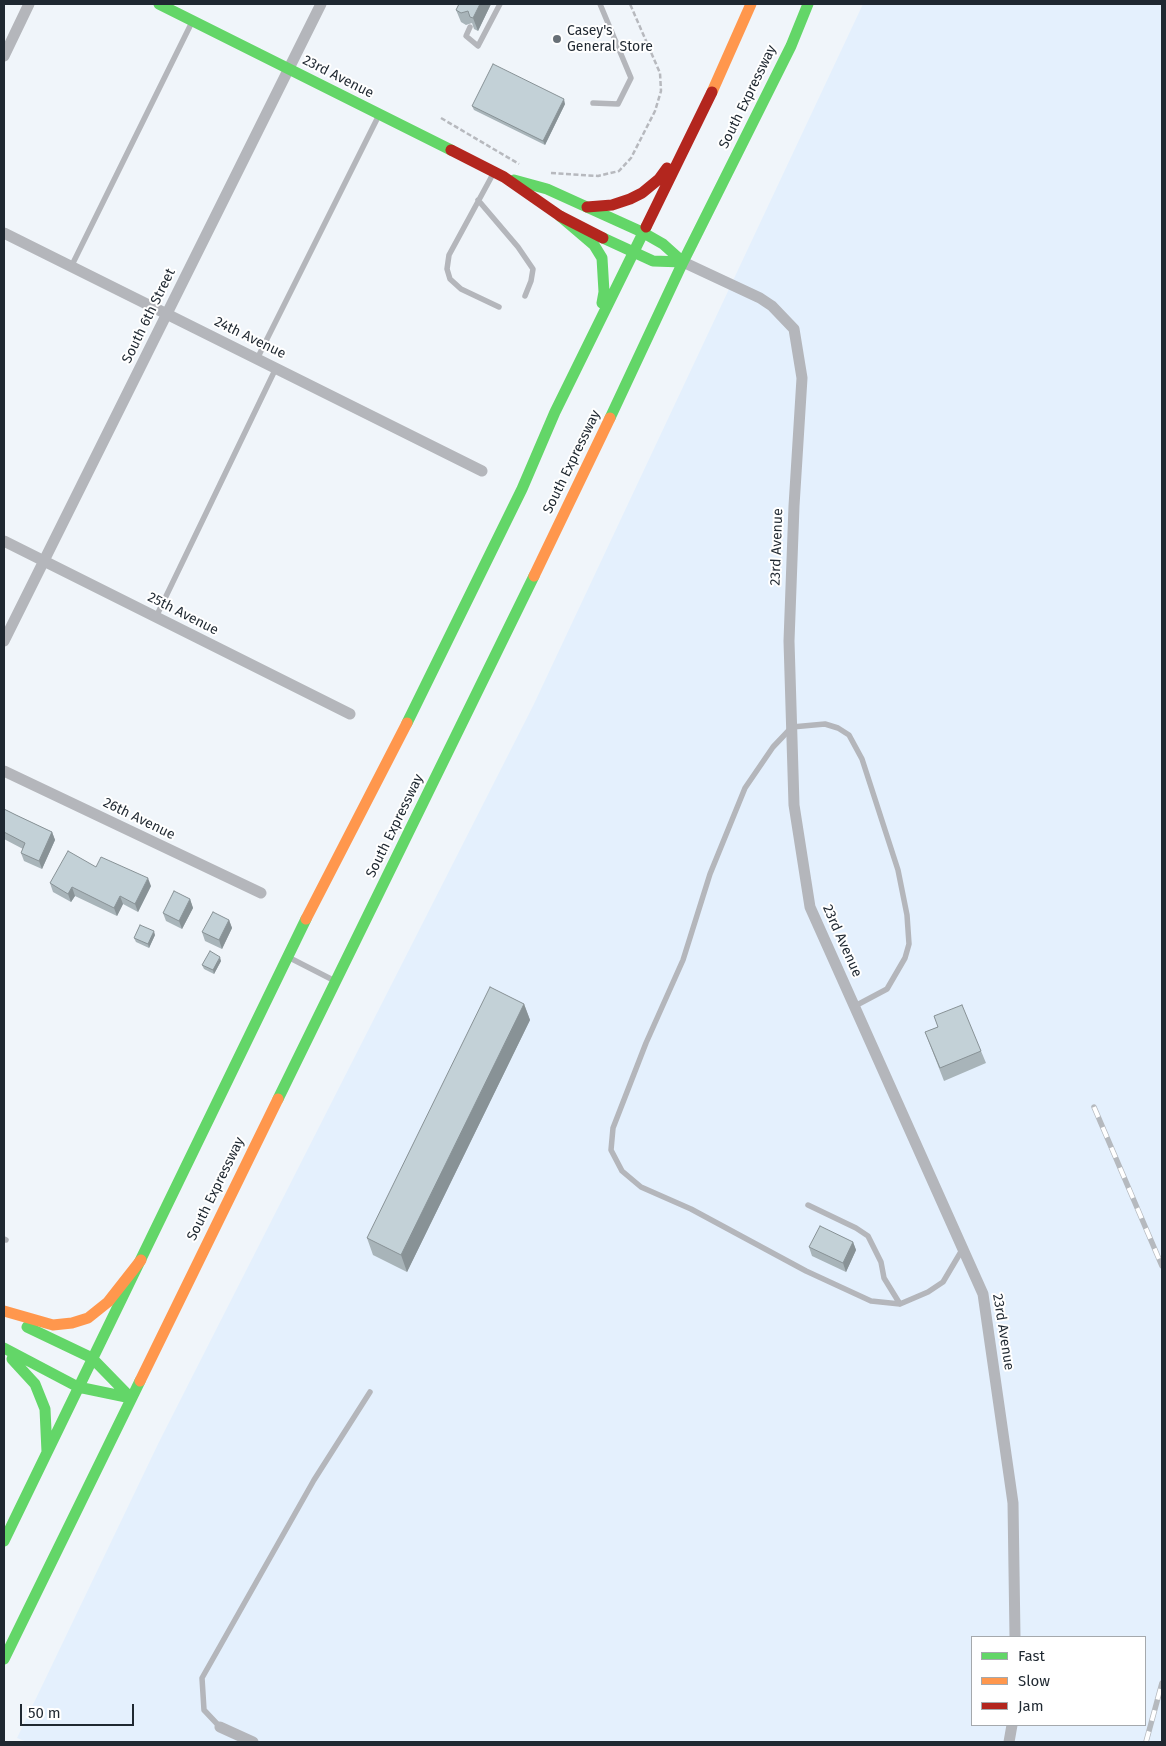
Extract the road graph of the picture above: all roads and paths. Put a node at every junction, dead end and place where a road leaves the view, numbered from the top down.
1 (30, 4) edge
2 (159, 4) edge
3 (321, 4) edge
4 (500, 4) edge
5 (600, 4) edge
6 (630, 4) edge
7 (751, 4) edge
8 (808, 4) edge
9 (193, 21) junction
10 (470, 27) edge
11 (4, 56) edge
12 (288, 69) junction
13 (592, 103) dead end
14 (379, 114) junction
15 (441, 118) dead end
16 (687, 141) junction
17 (523, 166) dead end
18 (543, 172) dead end
19 (499, 175) junction
20 (478, 200) junction
21 (587, 207) junction
22 (560, 216) junction
23 (642, 232) junction
24 (4, 234) edge
25 (632, 252) junction
26 (683, 262) junction
27 (71, 267) junction
28 (525, 296) dead end
29 (499, 308) dead end
30 (166, 314) junction
31 (597, 325) junction
32 (257, 359) junction
33 (276, 368) junction
34 (482, 471) dead end
35 (4, 541) edge
36 (44, 560) junction
37 (156, 617) junction
38 (4, 642) edge
39 (350, 714) dead end
40 (792, 727) junction
41 (4, 771) edge
42 (261, 893) dead end
43 (288, 956) junction
44 (335, 981) junction
45 (854, 1006) junction
46 (808, 1205) dead end
47 (963, 1248) junction
48 (141, 1260) junction
49 (900, 1304) junction
50 (4, 1311) edge
51 (4, 1316) edge
52 (4, 1348) edge
53 (4, 1353) edge
54 (92, 1358) junction
55 (78, 1387) junction
56 (370, 1392) dead end
57 (131, 1398) junction
58 (47, 1452) junction
59 (4, 1541) edge
60 (1015, 1636) edge
61 (4, 1659) edge
62 (1012, 1726) edge
63 (220, 1727) joint
64 (253, 1742) edge
65 (1009, 1742) edge

1 - 11 street
2 - 9 main road, 23rd Avenue
3 - 12 street, South 6th Street
4 - 10 lane
5 - 13 lane
6 - 18 path
7 - 16 main road
8 - 26 main road, South Expressway
9 - 12 main road, 23rd Avenue
9 - 27 lane
12 - 14 main road, 23rd Avenue
12 - 30 street, South 6th Street
14 - 19 main road, 23rd Avenue
14 - 32 lane
15 - 17 path
16 - 21 main road
16 - 23 main road
19 - 20 lane
19 - 21 main road, 23rd Avenue
19 - 22 main road, 23rd Avenue
20 - 28 lane
20 - 29 lane
21 - 23 main road, 23rd Avenue
22 - 25 main road, 23rd Avenue
22 - 31 main road
23 - 25 main road
23 - 26 main road, 23rd Avenue
24 - 27 street, 24th Avenue
25 - 26 main road, 23rd Avenue
25 - 31 main road
26 - 40 street, 23rd Avenue
26 - 44 main road, South Expressway
27 - 30 street, 24th Avenue
30 - 32 street, 24th Avenue
30 - 36 street, South 6th Street
31 - 43 main road
32 - 33 street, 24th Avenue
33 - 34 street, 24th Avenue
33 - 37 lane
35 - 36 street, 25th Avenue
36 - 37 street, 25th Avenue
36 - 38 street, South 6th Street
37 - 39 street, 25th Avenue
40 - 45 street, 23rd Avenue
40 - 45 lane
40 - 49 lane
41 - 42 street, 26th Avenue
43 - 44 lane
43 - 48 main road
44 - 57 main road, South Expressway
45 - 47 street, 23rd Avenue
46 - 49 lane
47 - 49 lane
47 - 60 street, 23rd Avenue
48 - 50 main road
48 - 54 main road
51 - 54 main road
52 - 55 main road
53 - 58 main road
54 - 55 main road
54 - 57 main road
55 - 57 main road
55 - 58 main road
56 - 63 lane
57 - 61 main road, South Expressway
58 - 59 main road
62 - 65 street
63 - 64 street

